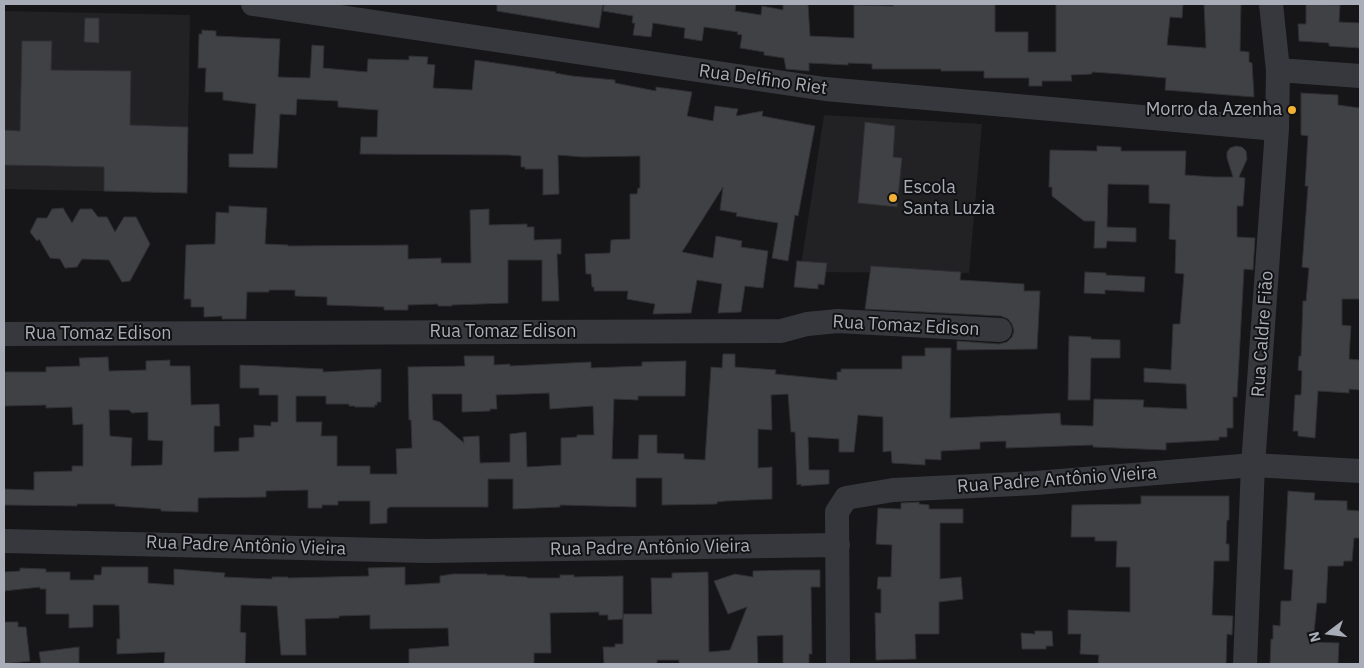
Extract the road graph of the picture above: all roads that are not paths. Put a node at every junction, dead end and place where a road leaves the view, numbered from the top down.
1 (253, 4) edge
2 (1271, 4) edge
3 (1278, 70) junction
4 (1360, 76) edge
5 (1277, 129) junction
6 (1000, 330) dead end
7 (4, 334) edge
8 (1254, 465) junction
9 (1360, 472) edge
10 (4, 541) edge
11 (838, 545) junction
12 (838, 664) edge
13 (1245, 664) edge

1 - 5 street, Rua Delfino Riet
2 - 3 street, Rua Caldre Fião
3 - 4 street
3 - 5 street, Rua Caldre Fião
5 - 8 street, Rua Caldre Fião
6 - 7 street, Rua Tomaz Edison
8 - 9 street, Rua Padre Antônio Vieira
8 - 11 street, Rua Padre Antônio Vieira
8 - 13 street, Rua Caldre Fião
10 - 11 street, Rua Padre Antônio Vieira
11 - 12 street

